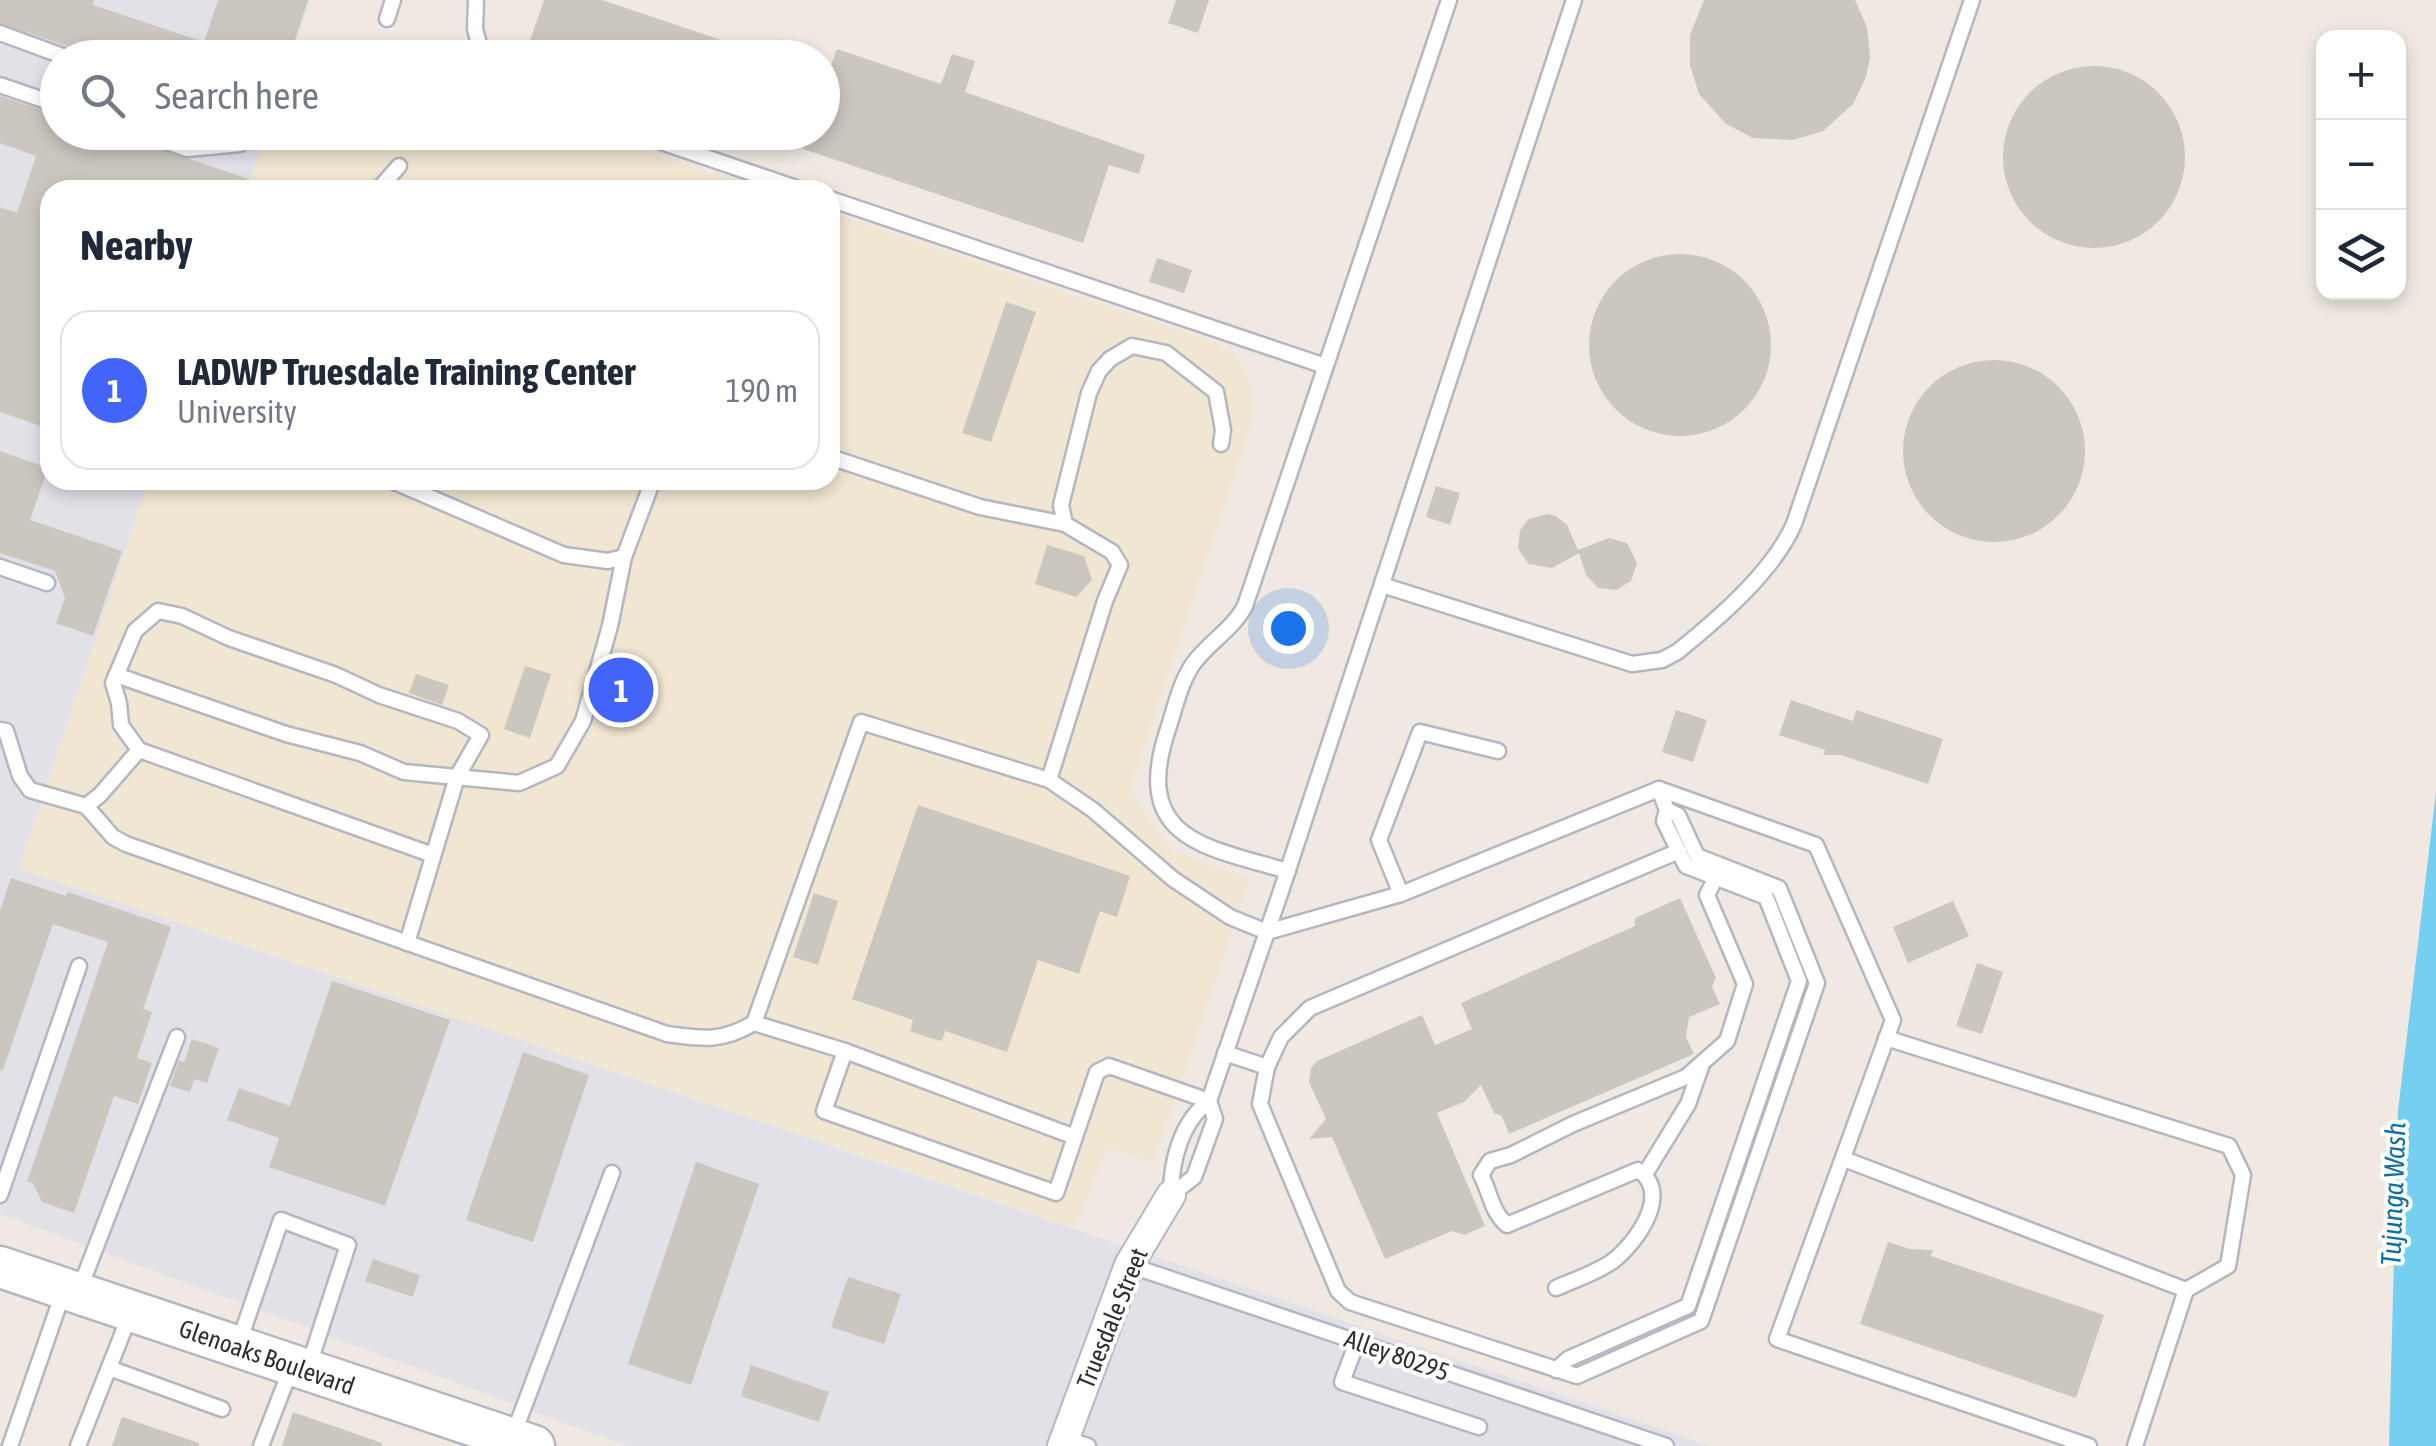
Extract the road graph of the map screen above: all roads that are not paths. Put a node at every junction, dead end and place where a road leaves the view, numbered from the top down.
1 (393, 0) edge
2 (476, 0) edge
3 (1449, 0) edge
4 (1574, 0) edge
5 (1972, 0) edge
6 (386, 19) dead end
7 (0, 33) edge
8 (478, 40) edge
9 (40, 48) edge
10 (0, 85) edge
11 (40, 99) edge
12 (685, 150) edge
13 (399, 166) dead end
14 (387, 180) edge
15 (773, 180) edge
16 (840, 202) edge
17 (1325, 366) junction
18 (1221, 444) dead end
19 (840, 459) edge
20 (413, 490) edge
21 (649, 490) edge
22 (1065, 524) junction
23 (624, 556) junction
24 (0, 567) edge
25 (47, 583) dead end
26 (1382, 584) junction
27 (116, 676) junction
28 (0, 730) edge
29 (139, 750) junction
30 (1498, 750) dead end
31 (457, 778) junction
32 (1049, 780) junction
33 (1659, 788) junction
34 (86, 806) junction
35 (1667, 810) junction
36 (1679, 851) junction
37 (434, 855) junction
38 (1288, 871) junction
39 (1719, 872) junction
40 (1401, 894) junction
41 (1268, 932) junction
42 (407, 943) junction
43 (79, 966) dead end
44 (754, 1024) junction
45 (177, 1037) dead end
46 (1886, 1038) junction
47 (845, 1051) junction
48 (1225, 1053) junction
49 (1703, 1062) junction
50 (1266, 1067) junction
51 (1209, 1101) junction
52 (1075, 1137) junction
53 (1844, 1159) junction
54 (612, 1173) dead end
55 (1645, 1174) junction
56 (0, 1195) edge
57 (1172, 1195) junction
58 (1129, 1264) junction
59 (0, 1267) edge
60 (1556, 1288) dead end
61 (2186, 1290) junction
62 (71, 1291) junction
63 (132, 1311) junction
64 (1357, 1342) junction
65 (237, 1346) junction
66 (109, 1368) junction
67 (300, 1368) junction
68 (222, 1409) dead end
69 (1479, 1427) dead end
70 (523, 1442) edge
71 (1072, 1444) edge
72 (10, 1446) edge
73 (78, 1446) edge
74 (261, 1446) edge
75 (1666, 1446) edge
76 (2089, 1446) edge
77 (2135, 1446) edge

1 - 6 lane
2 - 8 lane
3 - 17 lane
4 - 26 lane
5 - 26 lane
7 - 9 lane
10 - 11 lane
12 - 15 lane
13 - 14 lane
16 - 17 lane
17 - 38 lane
18 - 22 lane
19 - 22 lane
20 - 23 lane
21 - 23 lane
22 - 32 lane
23 - 31 lane
24 - 25 lane
26 - 38 lane
27 - 29 lane
27 - 31 lane
27 - 31 lane
28 - 34 lane
29 - 34 lane
29 - 37 lane
30 - 40 lane
31 - 37 lane
32 - 41 lane
32 - 44 lane
33 - 35 lane
33 - 40 lane
33 - 46 lane
34 - 42 lane
35 - 36 lane
35 - 39 lane
36 - 39 lane
36 - 50 lane
37 - 42 lane
38 - 41 lane
39 - 49 lane
39 - 50 lane
40 - 41 lane
41 - 48 lane
42 - 44 lane
43 - 56 lane
44 - 47 lane
45 - 62 lane
46 - 53 lane
46 - 61 lane
47 - 52 lane
47 - 52 lane
48 - 50 lane
48 - 51 lane
49 - 55 lane
49 - 55 lane
51 - 52 lane
51 - 57 lane
51 - 57 lane
53 - 61 lane
53 - 76 lane
54 - 70 lane
55 - 60 lane
57 - 58 street, Truesdale Street
58 - 64 lane, Alley 80295
58 - 71 street, Truesdale Street
59 - 62 main road, Glenoaks Boulevard
61 - 77 lane
62 - 63 main road, Glenoaks Boulevard
62 - 72 lane
63 - 65 main road, Glenoaks Boulevard
63 - 66 lane
64 - 69 lane
64 - 75 lane, Alley 80295
65 - 67 main road, Glenoaks Boulevard
65 - 67 lane
66 - 68 lane
66 - 73 lane
67 - 70 main road, Glenoaks Boulevard
67 - 74 lane

